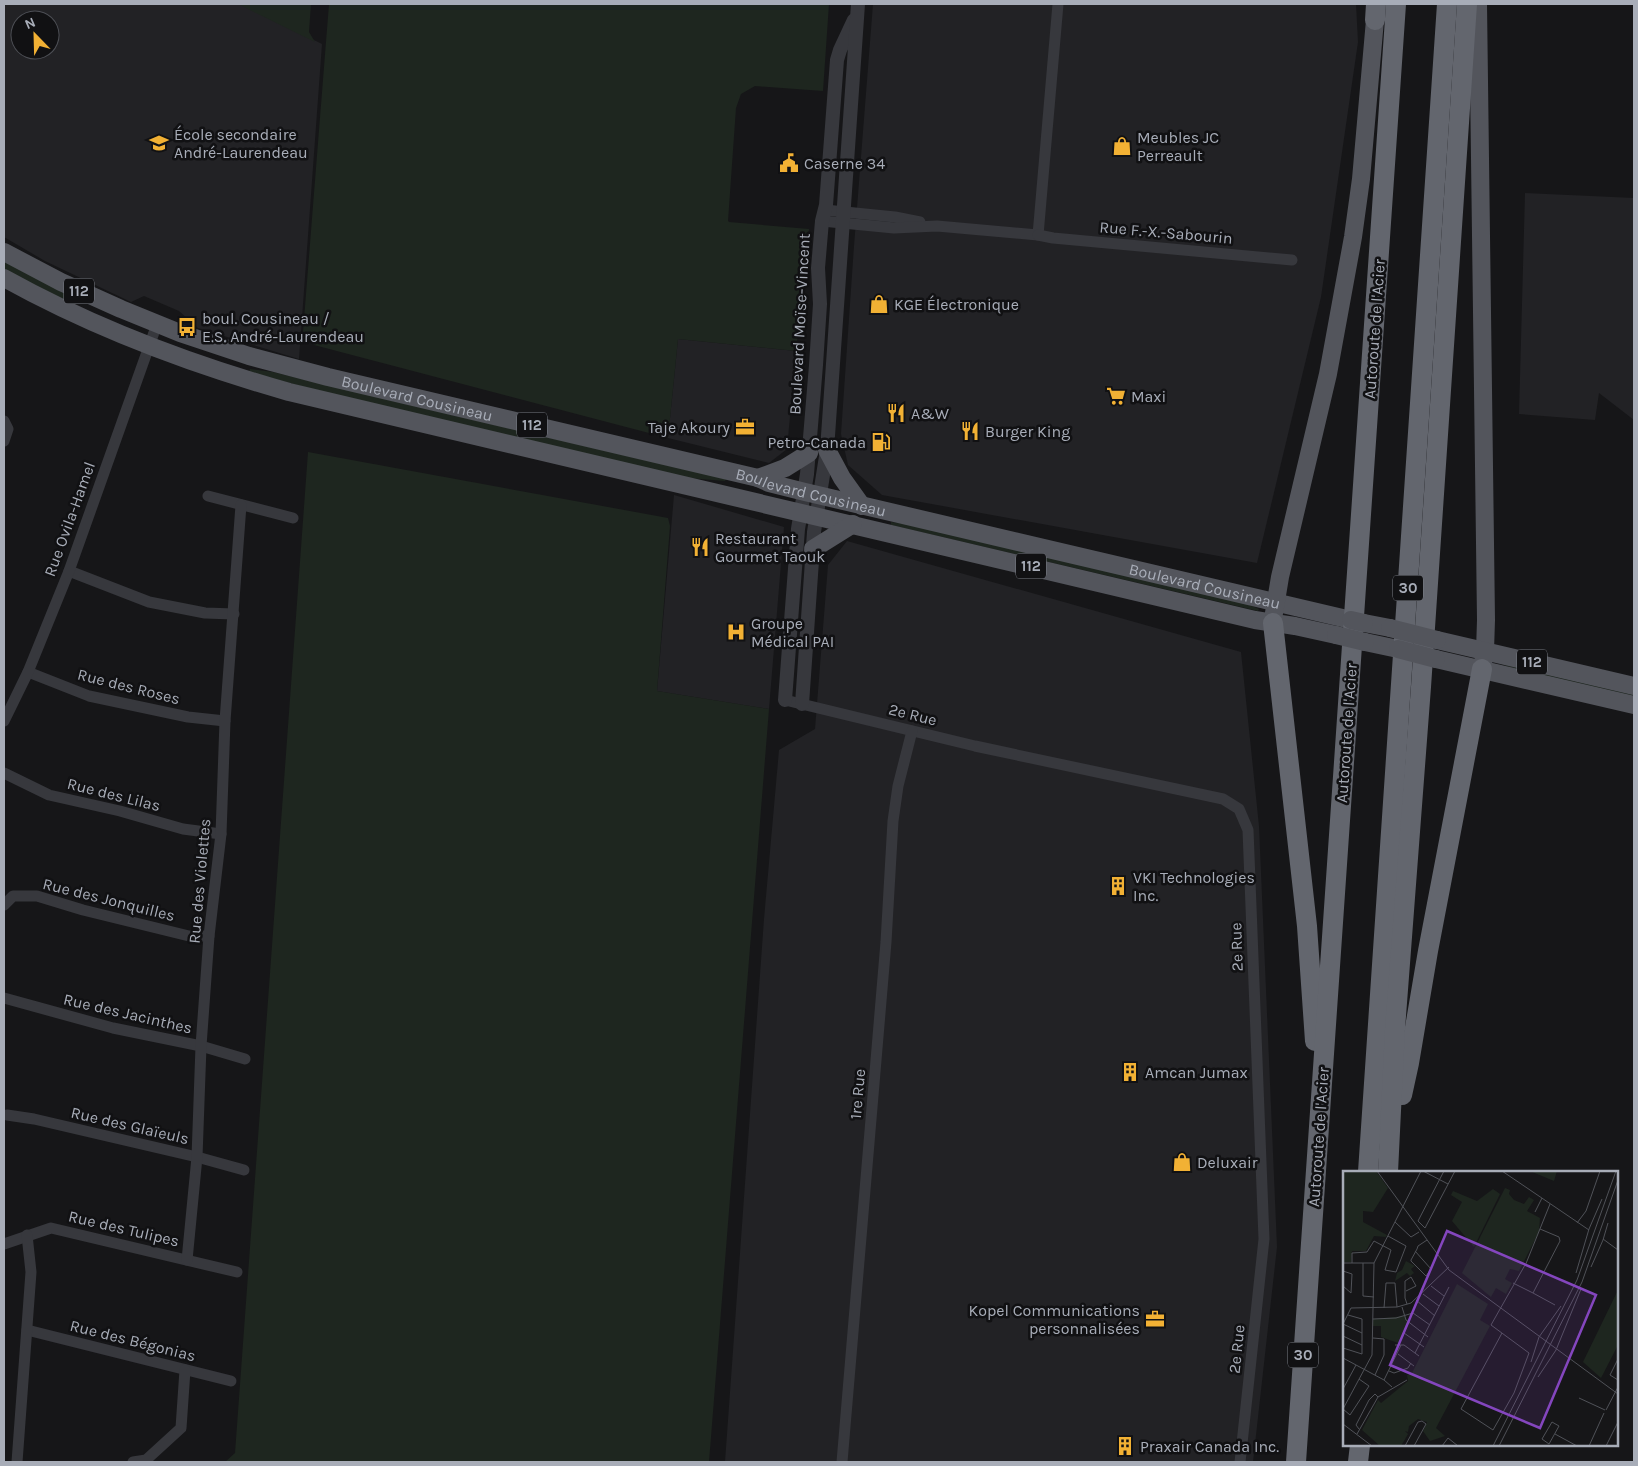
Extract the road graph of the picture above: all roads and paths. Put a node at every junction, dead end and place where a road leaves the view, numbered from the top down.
1 (1058, 4) edge
2 (1396, 4) edge
3 (1447, 4) edge
4 (1467, 4) edge
5 (1478, 4) edge
6 (858, 8) edge
7 (1375, 9) edge
8 (824, 216) junction
9 (844, 217) junction
10 (1038, 235) junction
11 (4, 252) edge
12 (1292, 260) dead end
13 (4, 278) edge
14 (157, 324) junction
15 (149, 346) junction
16 (4, 421) edge
17 (4, 441) edge
18 (827, 450) junction
19 (809, 453) junction
20 (758, 478) junction
21 (812, 494) junction
22 (208, 496) dead end
23 (241, 505) junction
24 (862, 506) junction
25 (808, 514) junction
26 (294, 518) dead end
27 (853, 524) junction
28 (813, 549) junction
29 (69, 571) junction
30 (1275, 602) junction
31 (234, 614) junction
32 (1273, 623) junction
33 (1483, 660) junction
34 (28, 672) junction
35 (1634, 686) edge
36 (785, 700) joint
37 (802, 704) junction
38 (1634, 705) edge
39 (4, 721) edge
40 (225, 721) junction
41 (912, 731) junction
42 (4, 773) edge
43 (220, 834) junction
44 (4, 905) edge
45 (209, 936) junction
46 (4, 998) edge
47 (201, 1046) junction
48 (245, 1059) dead end
49 (7, 1115) dead end
50 (1320, 1116) junction
51 (1390, 1143) junction
52 (197, 1157) junction
53 (244, 1170) dead end
54 (1368, 1171) edge
55 (1388, 1171) edge
56 (27, 1235) junction
57 (4, 1244) edge
58 (187, 1260) junction
59 (237, 1272) dead end
60 (27, 1330) junction
61 (185, 1370) junction
62 (232, 1381) dead end
63 (1349, 1446) edge
64 (1360, 1446) edge
65 (17, 1462) edge
66 (133, 1462) edge
67 (842, 1462) edge
68 (1240, 1462) edge
69 (1296, 1462) edge
70 (1348, 1462) edge
71 (1358, 1462) edge

1 - 10 street
2 - 50 highway, Autoroute de l'Acier / 30
3 - 54 highway, 30
4 - 51 highway
5 - 33 main road
6 - 8 street, Boulevard Moïse-Vincent
6 - 9 street, Boulevard Moïse-Vincent
7 - 30 main road
8 - 9 street, Rue F.-X.-Sabourin
8 - 19 street, Boulevard Moïse-Vincent
9 - 10 street, Rue F.-X.-Sabourin
9 - 18 street, Boulevard Moïse-Vincent
10 - 12 street, Rue F.-X.-Sabourin
11 - 14 main road, Boulevard Cousineau / 112
13 - 15 main road, Boulevard Cousineau / 112
14 - 15 street, Rue Ovila-Hamel
14 - 20 main road, Boulevard Cousineau / 112
15 - 25 main road, Boulevard Cousineau / 112
15 - 29 street, Rue Ovila-Hamel
16 - 17 street
18 - 21 street, Boulevard Moïse-Vincent
18 - 24 main road
19 - 20 main road
19 - 21 street, Boulevard Moïse-Vincent
20 - 21 main road, Boulevard Cousineau / 112
21 - 24 main road, Boulevard Cousineau / 112
21 - 25 street, Boulevard Moïse-Vincent
22 - 23 street
23 - 26 street
23 - 31 street, Rue des Violettes
24 - 30 main road, Boulevard Cousineau / 112
25 - 27 main road, Boulevard Cousineau / 112
25 - 28 street, Boulevard Moïse-Vincent
25 - 36 street, Boulevard Moïse-Vincent
27 - 28 main road
27 - 32 main road, Boulevard Cousineau / 112
28 - 37 street, Boulevard Moïse-Vincent
29 - 31 street
29 - 34 street, Rue Ovila-Hamel
30 - 32 main road
30 - 33 main road, Boulevard Cousineau / 112, bridge
31 - 40 street, Rue des Violettes
32 - 33 main road, Boulevard Cousineau / 112, bridge
32 - 50 highway
33 - 35 main road, Boulevard Cousineau / 112
33 - 38 main road, Boulevard Cousineau / 112
33 - 51 highway
34 - 39 street, Rue Ovila-Hamel
34 - 40 street, Rue des Roses
36 - 37 street, 2e Rue
37 - 41 street, 2e Rue
40 - 43 street, Rue des Violettes
41 - 67 street, 1re Rue
41 - 68 street, 2e Rue
42 - 43 street, Rue des Lilas
43 - 45 street, Rue des Violettes
44 - 45 street, Rue des Jonquilles
45 - 47 street, Rue des Violettes
46 - 47 street, Rue des Jacinthes
47 - 48 street, Rue des Jacinthes
47 - 52 street, Rue des Violettes
49 - 52 street, Rue des Glaïeuls
50 - 69 highway, Autoroute de l'Acier / 30
51 - 55 highway
52 - 53 street, Rue des Glaïeuls
52 - 58 street, Rue des Violettes
56 - 57 street, Rue des Tulipes
56 - 58 street, Rue des Tulipes
56 - 60 street
58 - 59 street, Rue des Tulipes
60 - 61 street, Rue des Bégonias
60 - 65 street
61 - 62 street, Rue des Bégonias
61 - 66 street
63 - 70 highway
64 - 71 highway

